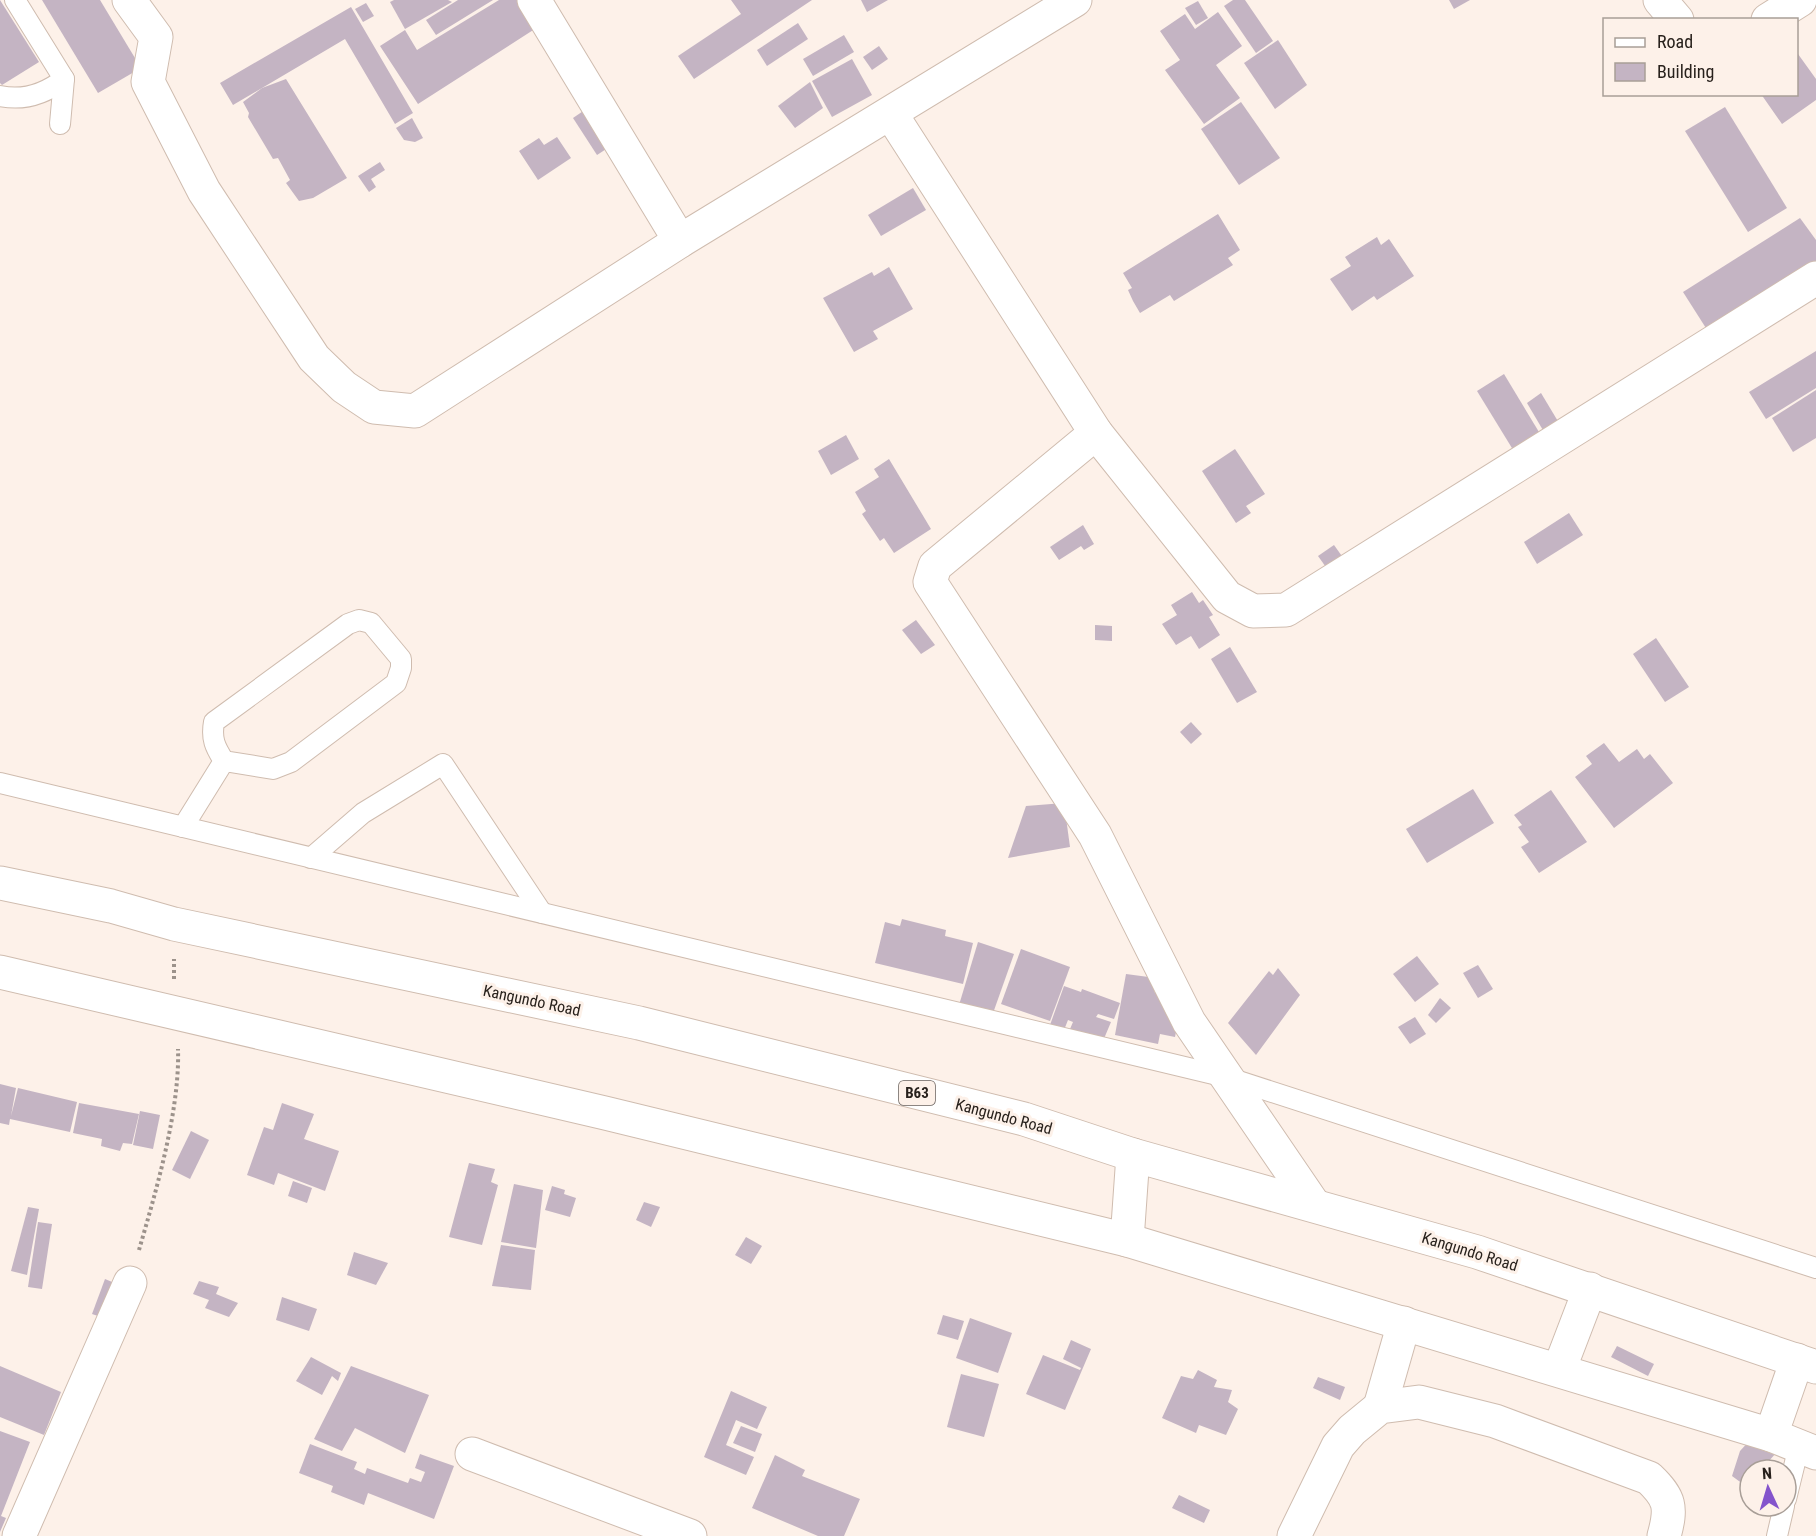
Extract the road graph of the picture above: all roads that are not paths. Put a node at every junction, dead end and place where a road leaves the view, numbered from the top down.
1 (15, 0) edge
2 (129, 0) edge
3 (534, 0) edge
4 (1075, 0) edge
5 (1660, 0) edge
6 (1800, 0) edge
7 (1675, 18) edge
8 (1771, 18) edge
9 (64, 79) junction
10 (0, 96) edge
11 (891, 114) junction
12 (60, 124) dead end
13 (680, 241) junction
14 (1816, 278) edge
15 (1096, 433) junction
16 (224, 761) junction
17 (0, 783) edge
18 (183, 827) junction
19 (311, 858) junction
20 (0, 883) edge
21 (542, 913) junction
22 (0, 972) edge
23 (1226, 1077) junction
24 (1132, 1155) junction
25 (1314, 1205) junction
26 (1127, 1240) junction
27 (1816, 1269) edge
28 (130, 1282) road end
29 (1590, 1289) junction
30 (1404, 1323) junction
31 (1806, 1363) edge
32 (1559, 1370) junction
33 (1380, 1407) junction
34 (1795, 1445) edge
35 (472, 1454) dead end
36 (1781, 1518) edge
37 (19, 1536) edge
38 (690, 1536) edge
39 (1294, 1536) edge
40 (1664, 1536) edge
41 (1777, 1536) edge

1 - 9 lane
2 - 13 main road
3 - 13 main road
4 - 11 main road
5 - 7 main road
6 - 8 main road
9 - 10 lane
9 - 12 lane
11 - 13 main road
11 - 15 main road
14 - 15 main road
15 - 23 main road
16 - 16 lane
16 - 18 lane
17 - 18 lane
18 - 19 lane
19 - 21 lane
19 - 21 lane
20 - 24 main road, Kangundo Road / B63
21 - 23 lane
22 - 26 main road
23 - 25 main road
23 - 27 lane
24 - 25 main road, Kangundo Road / B63
24 - 26 main road
25 - 29 main road, Kangundo Road / B63
26 - 30 main road
28 - 37 main road
29 - 31 main road, Kangundo Road / B63
29 - 32 main road
30 - 32 main road
30 - 33 main road
31 - 34 main road
32 - 34 main road
33 - 39 main road
33 - 40 main road
35 - 38 main road
36 - 41 lane

